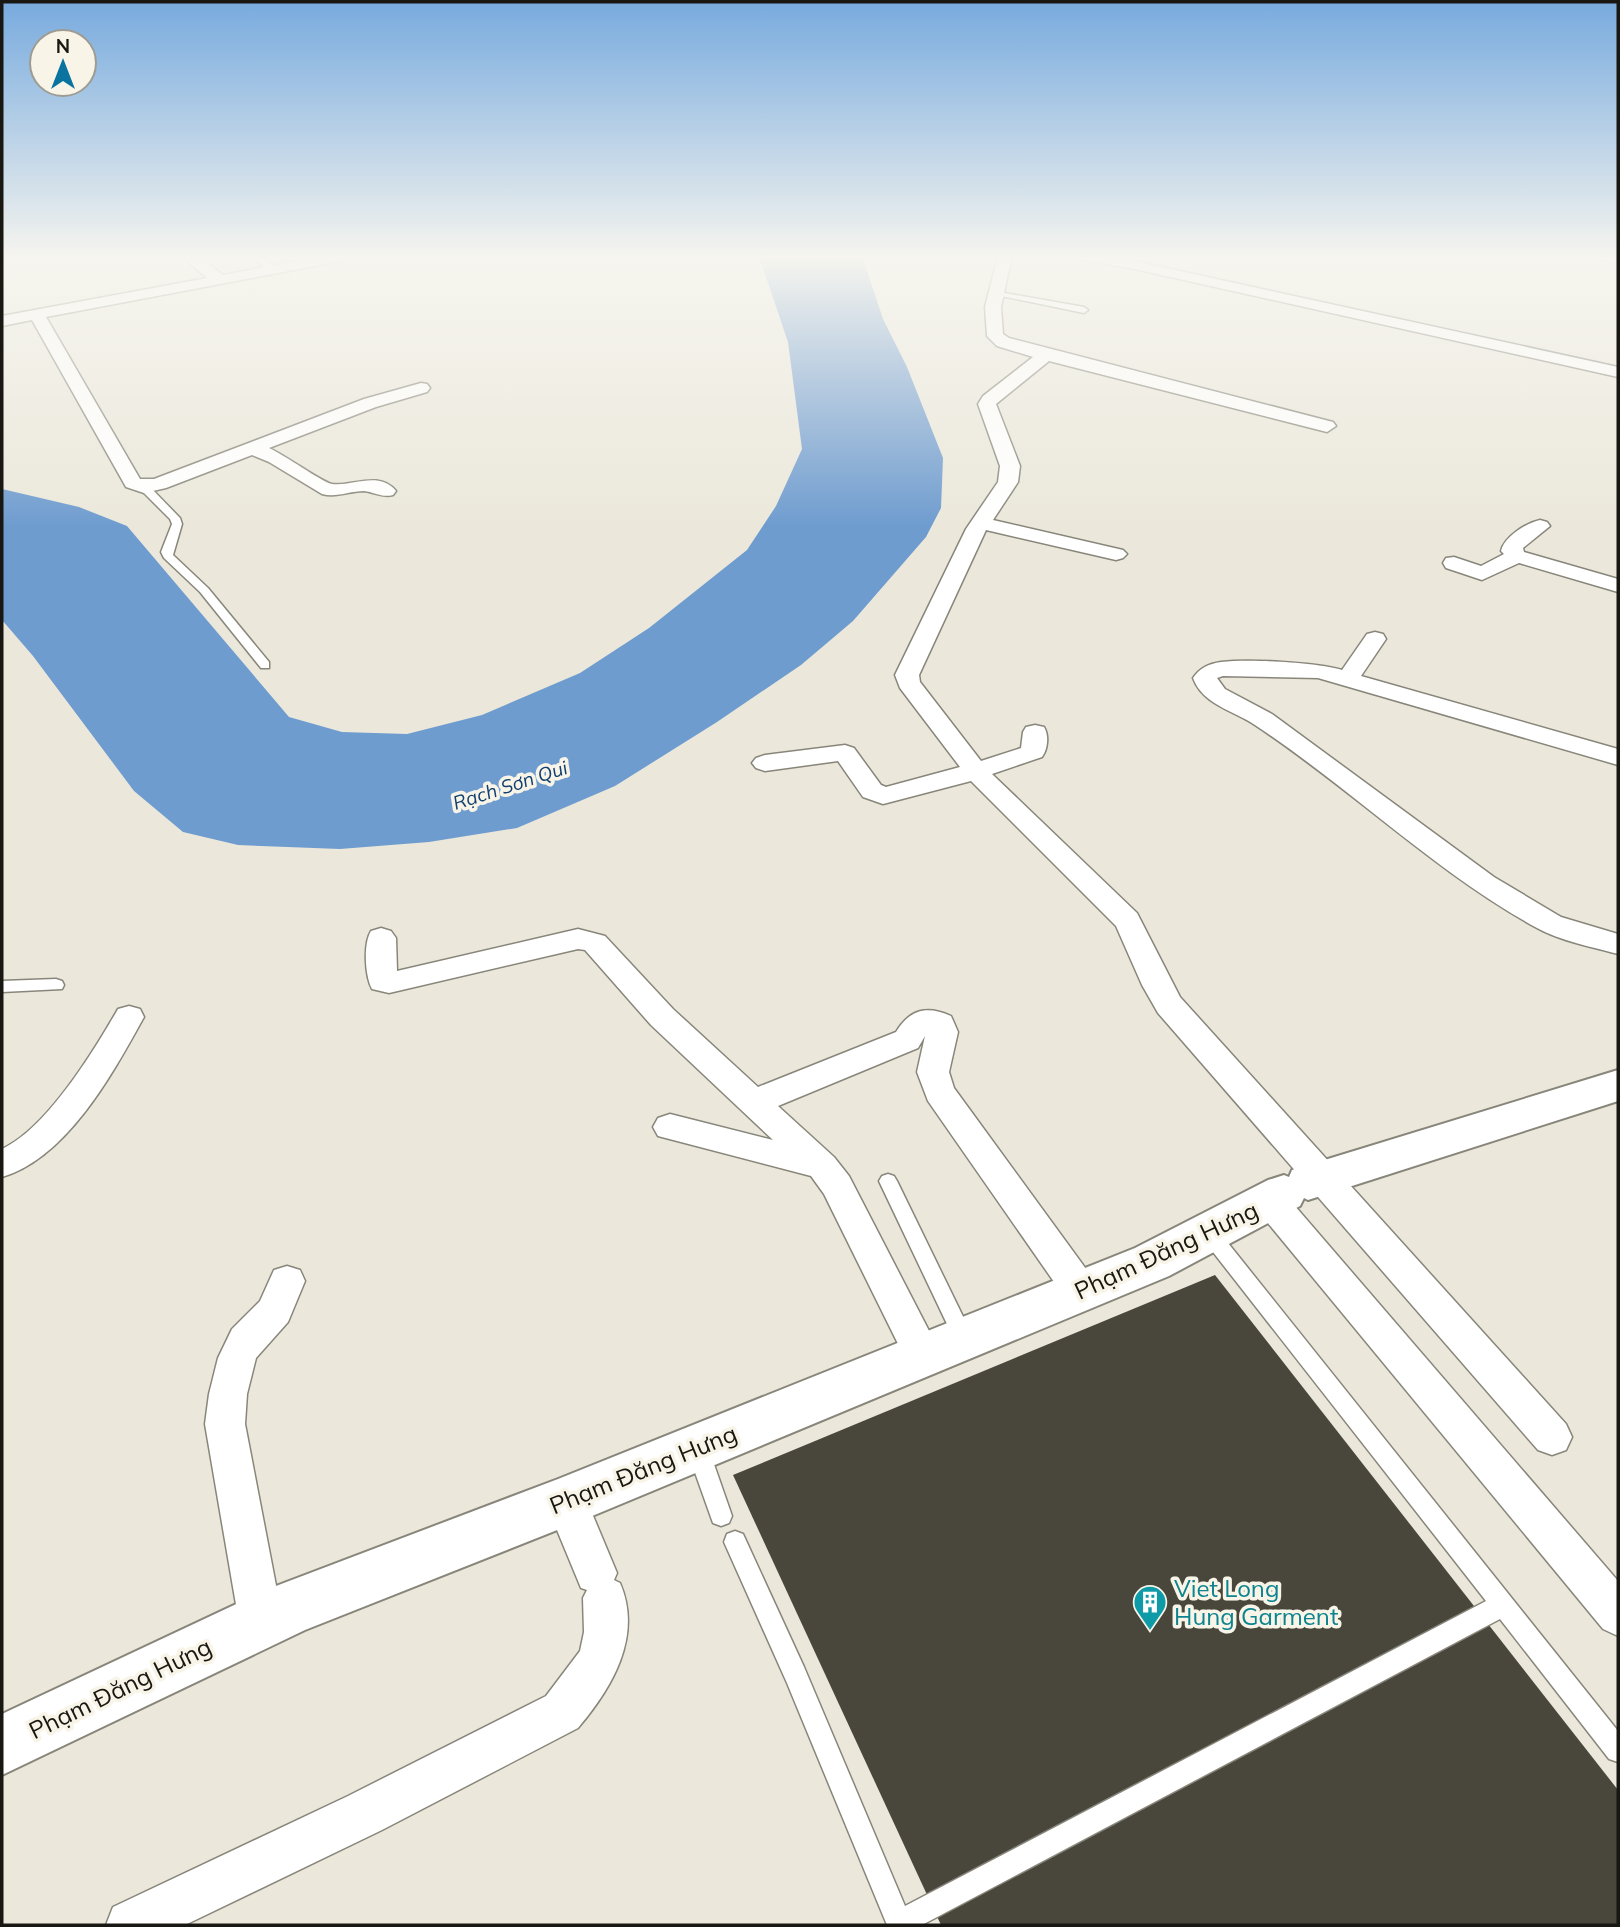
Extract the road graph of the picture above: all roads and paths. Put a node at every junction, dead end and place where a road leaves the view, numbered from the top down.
1 (54, 346) edge
2 (1018, 346) edge
3 (1500, 346) edge
4 (1046, 355) junction
5 (1618, 372) edge
6 (421, 388) dead end
7 (1327, 426) dead end
8 (252, 449) junction
9 (144, 487) junction
10 (386, 491) dead end
11 (980, 523) junction
12 (1540, 526) dead end
13 (1116, 554) dead end
14 (1517, 556) junction
15 (1454, 563) dead end
16 (1618, 586) edge
17 (1375, 639) dead end
18 (265, 665) dead end
19 (1348, 678) junction
20 (1035, 732) dead end
21 (1618, 757) edge
22 (765, 763) dead end
23 (963, 775) junction
24 (381, 938) dead end
25 (1618, 944) edge
26 (56, 985) dead end
27 (2, 987) edge
28 (129, 1017) dead end
29 (1618, 1085) edge
30 (755, 1102) junction
31 (670, 1127) dead end
32 (2, 1164) edge
33 (822, 1166) junction
34 (888, 1181) dead end
35 (1296, 1188) junction
36 (1209, 1233) junction
37 (287, 1281) dead end
38 (1080, 1292) junction
39 (943, 1347) junction
40 (1552, 1437) dead end
41 (697, 1448) junction
42 (566, 1501) junction
43 (721, 1516) dead end
44 (735, 1542) dead end
45 (1503, 1605) junction
46 (1618, 1614) edge
47 (261, 1622) junction
48 (2, 1745) edge
49 (1618, 1750) edge
50 (900, 1924) edge
51 (131, 1925) edge

1 - 9 street
2 - 4 street
3 - 5 street
4 - 7 street
4 - 11 street
6 - 8 street
8 - 9 street
8 - 10 street
9 - 18 lane
11 - 13 street
11 - 23 street
12 - 14 street
14 - 15 street
14 - 16 street
17 - 19 street
19 - 21 street
19 - 25 street
20 - 23 street
22 - 23 street
23 - 35 street
24 - 30 street
26 - 27 lane
28 - 32 street
29 - 35 street, Phạm Đăng Hưng
30 - 33 street
30 - 38 street
31 - 33 street
33 - 39 street
34 - 39 lane
35 - 36 street, Phạm Đăng Hưng
35 - 40 street
35 - 46 street
36 - 38 street, Phạm Đăng Hưng
36 - 45 lane
37 - 47 street
38 - 39 street, Phạm Đăng Hưng
39 - 41 street, Phạm Đăng Hưng
41 - 42 street, Phạm Đăng Hưng
41 - 43 lane
42 - 47 street, Phạm Đăng Hưng
42 - 51 street
44 - 50 lane
45 - 49 lane
45 - 50 lane
47 - 48 street, Phạm Đăng Hưng

